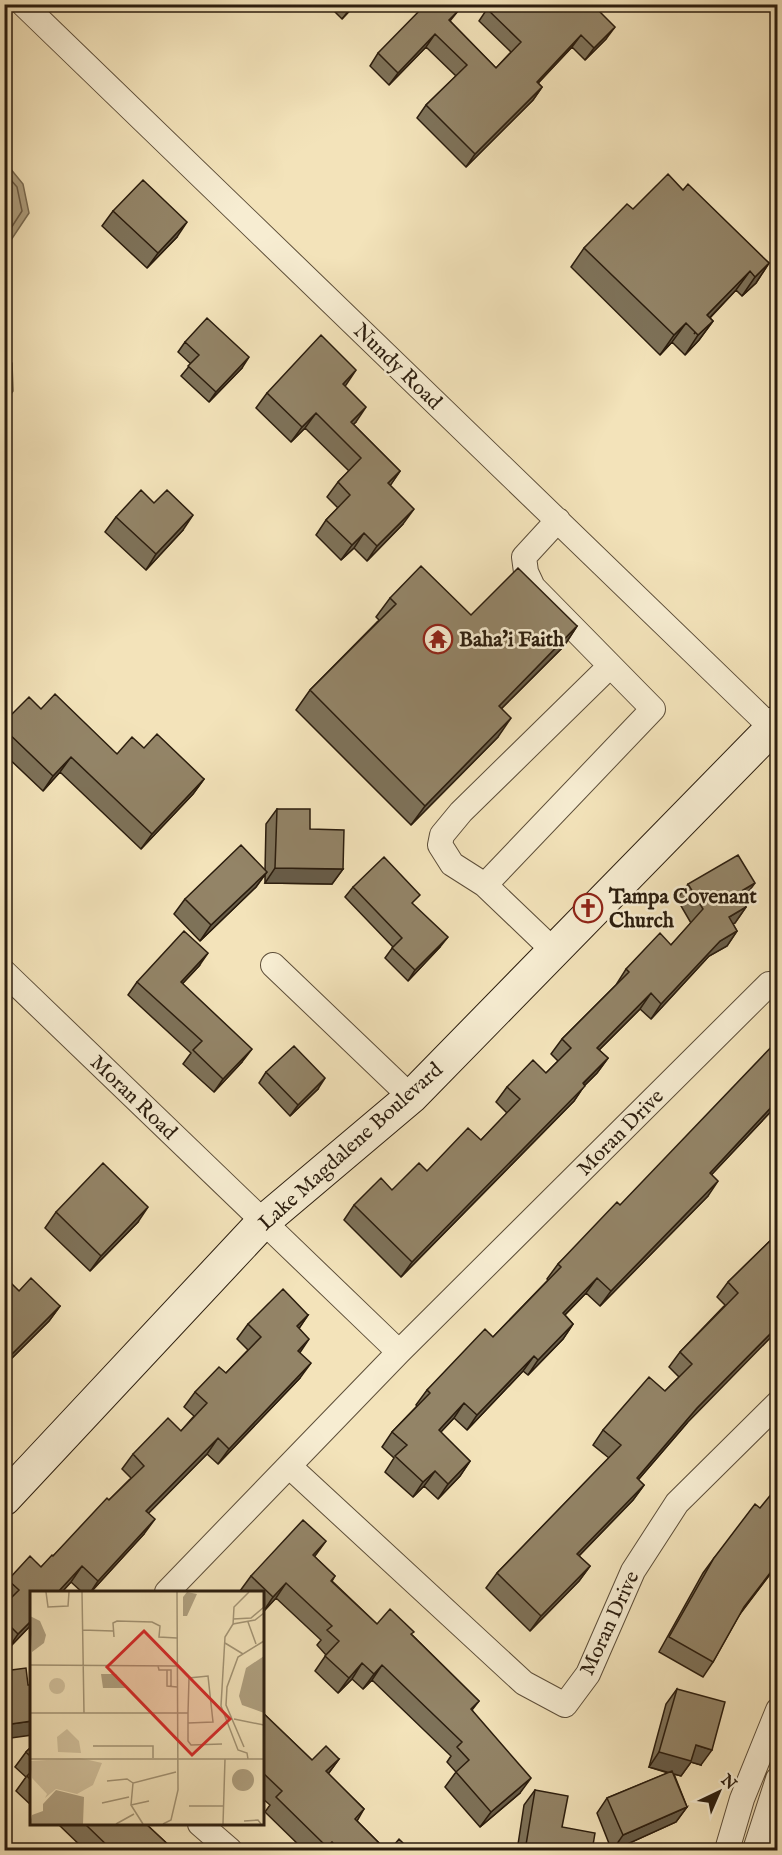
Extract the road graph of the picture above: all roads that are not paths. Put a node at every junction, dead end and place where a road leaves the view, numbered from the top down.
1 (23, 4) edge
2 (558, 520) junction
3 (610, 666) junction
4 (775, 725) edge
5 (485, 885) junction
6 (554, 951) junction
7 (273, 964) dead end
8 (4, 972) edge
9 (777, 985) edge
10 (411, 1097) junction
11 (263, 1222) junction
12 (399, 1352) junction
13 (777, 1402) edge
14 (289, 1466) junction
15 (4, 1499) edge
16 (169, 1591) edge
17 (777, 1710) edge
18 (777, 1779) edge
19 (201, 1825) edge
20 (230, 1851) edge
21 (727, 1851) edge
22 (755, 1851) edge

1 - 2 street, Nundy Road
2 - 3 street
2 - 4 street, Nundy Road
3 - 5 street
3 - 5 street
4 - 6 street, Lake Magdalene Boulevard
5 - 6 street
6 - 10 street, Lake Magdalene Boulevard
7 - 10 street
8 - 11 street, Moran Road
9 - 12 street, Moran Drive
10 - 11 street, Lake Magdalene Boulevard
11 - 12 street, Moran Road
11 - 15 street, Lake Magdalene Boulevard
12 - 14 street, Moran Drive
13 - 14 street, Moran Drive
14 - 16 street, Moran Drive
17 - 21 street
18 - 22 street
19 - 20 street

